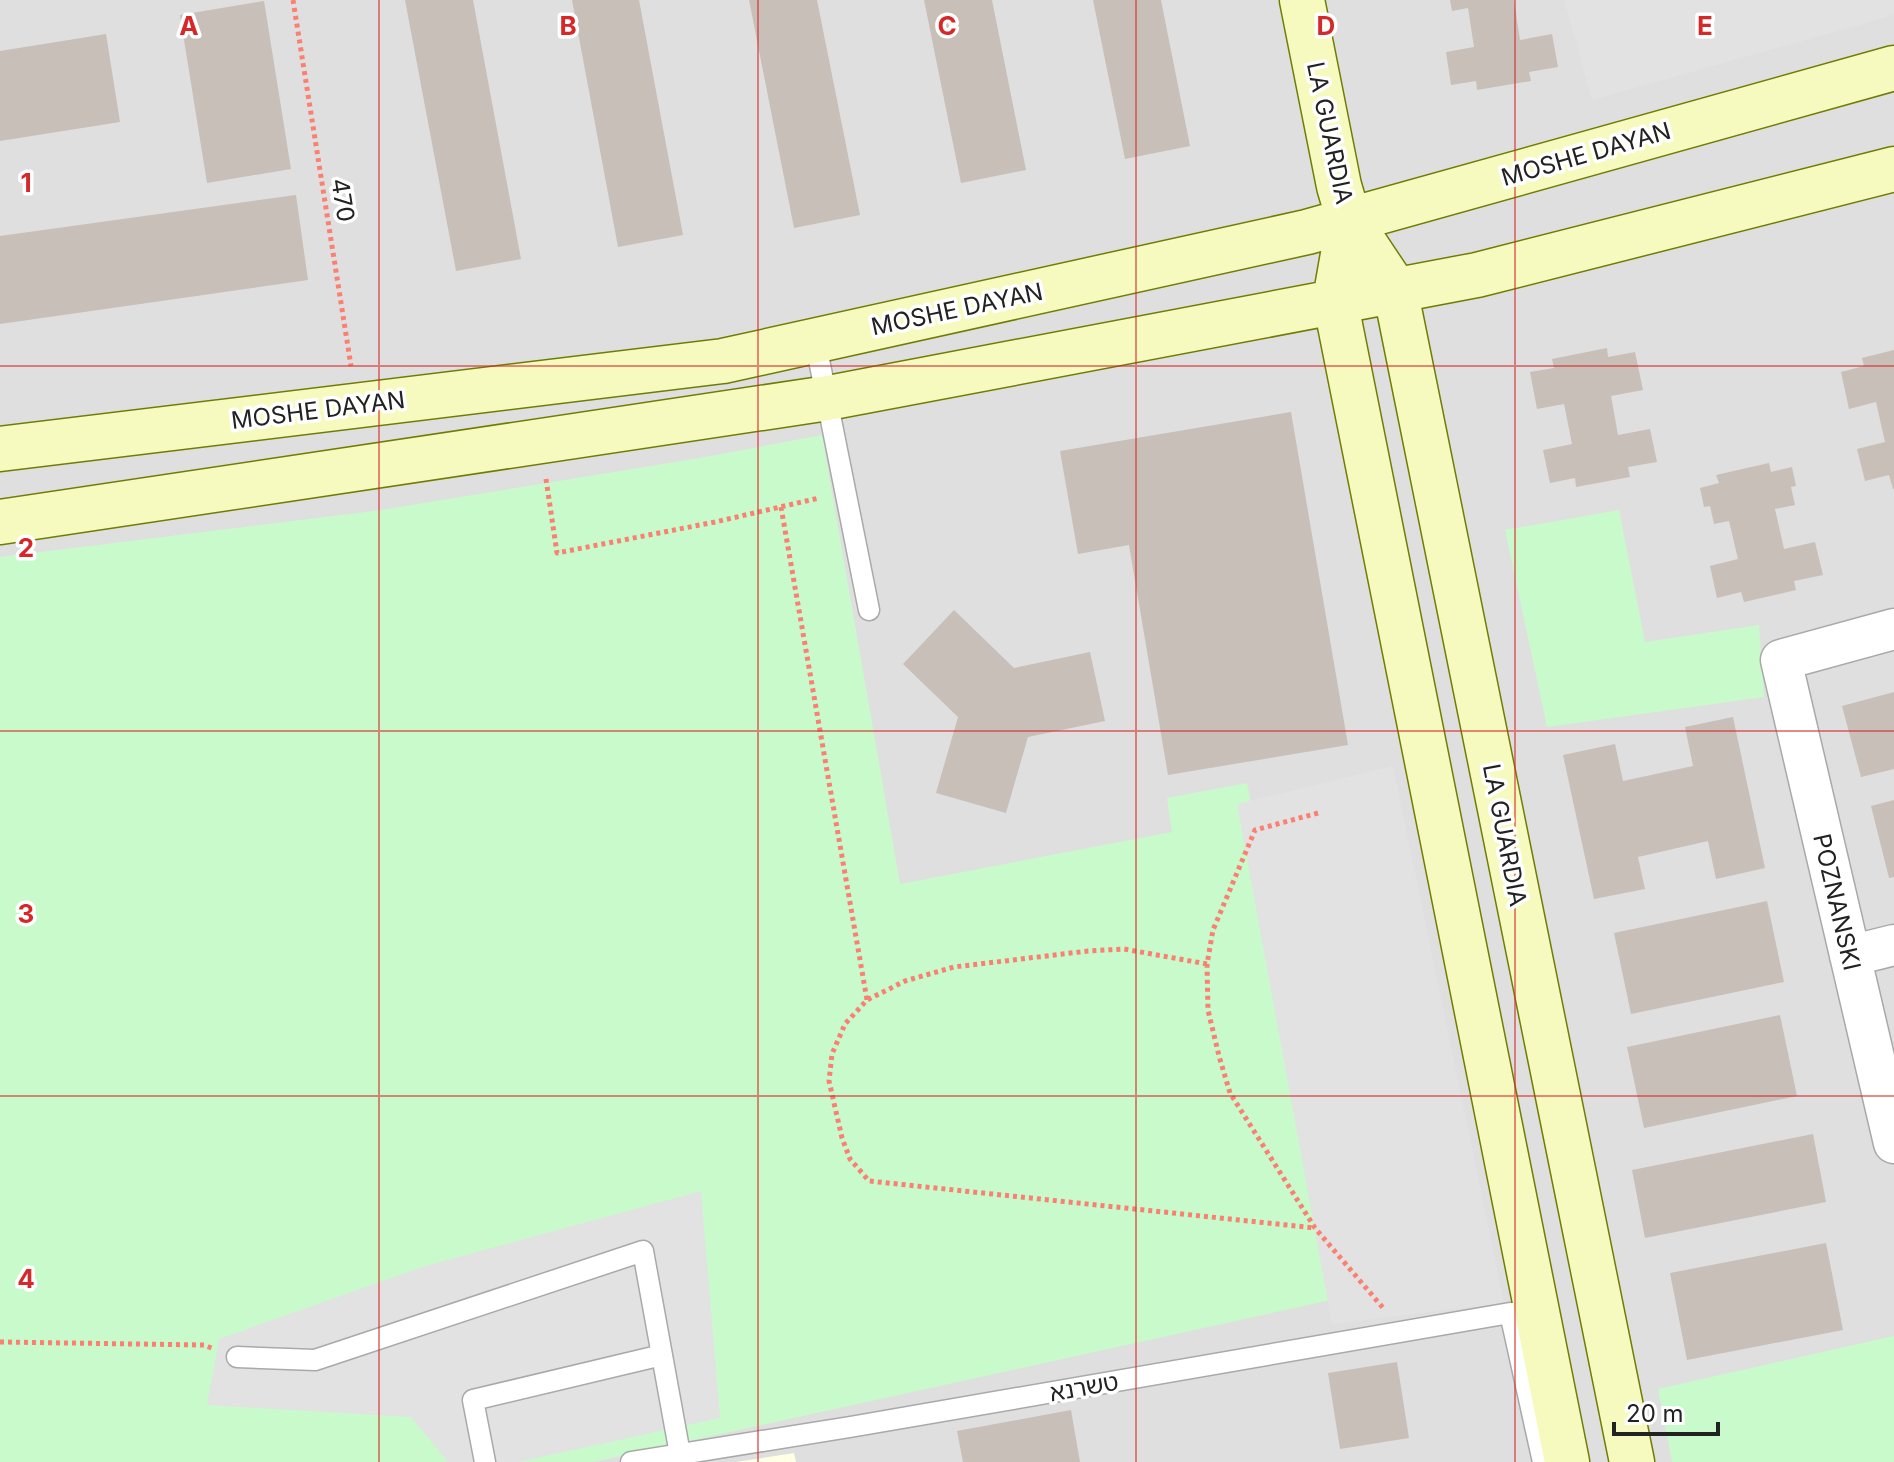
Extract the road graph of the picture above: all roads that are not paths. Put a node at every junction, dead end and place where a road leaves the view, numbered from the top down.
1 (1302, 0) edge
2 (1894, 68) edge
3 (1894, 169) edge
4 (1349, 220) junction
5 (1395, 289) junction
6 (1335, 300) junction
7 (815, 340) junction
8 (828, 398) junction
9 (0, 449) edge
10 (0, 522) edge
11 (869, 610) dead end
12 (1894, 629) edge
13 (1894, 945) edge
14 (1850, 956) junction
15 (1894, 1143) edge
16 (1522, 1313) junction
17 (662, 1355) junction
18 (237, 1357) road end
19 (680, 1454) junction
20 (485, 1462) edge
21 (631, 1462) edge
22 (1543, 1462) edge
23 (1567, 1462) edge
24 (1632, 1462) edge

1 - 4 street, LA GUARDIA
2 - 4 street, MOSHE DAYAN
3 - 5 street
4 - 5 street, LA GUARDIA
4 - 6 street, LA GUARDIA
4 - 7 street, MOSHE DAYAN
5 - 6 street
5 - 24 street, LA GUARDIA
6 - 8 street
6 - 16 street, LA GUARDIA
7 - 8 lane
7 - 9 street, MOSHE DAYAN
8 - 10 street
8 - 11 lane
12 - 14 street, POZNANSKI
13 - 14 street
14 - 15 street, POZNANSKI
16 - 19 lane, טשרנא
16 - 22 lane
16 - 23 street, LA GUARDIA
17 - 18 lane
17 - 19 lane
17 - 20 lane
19 - 21 lane, טשרנא

